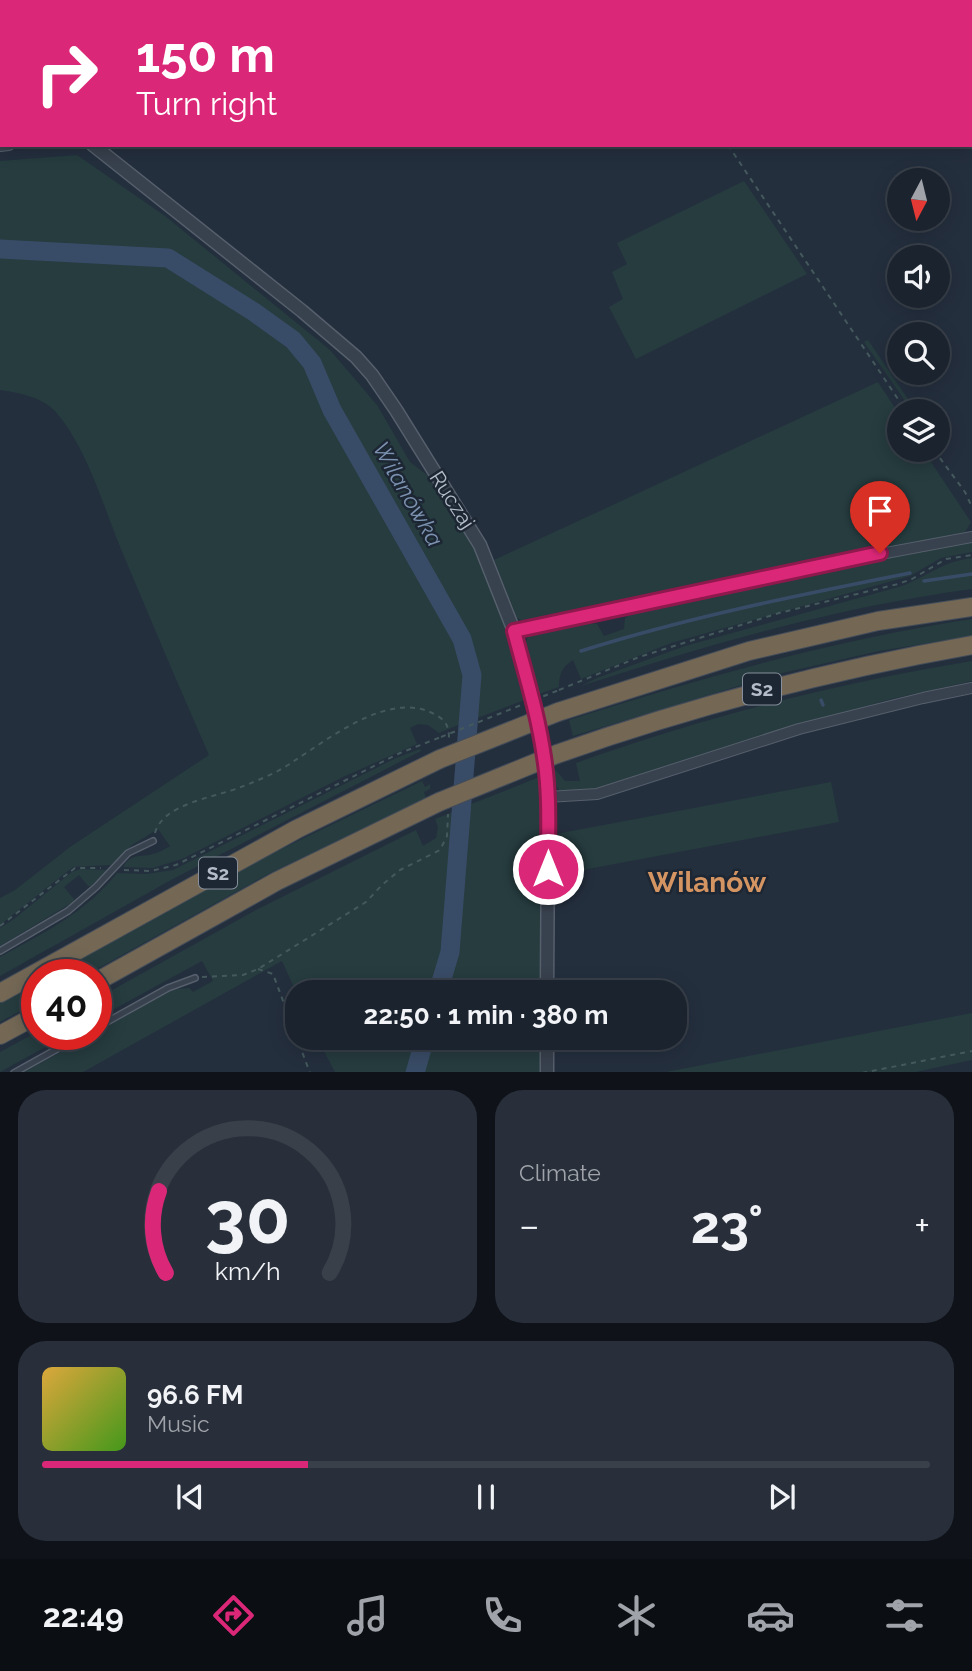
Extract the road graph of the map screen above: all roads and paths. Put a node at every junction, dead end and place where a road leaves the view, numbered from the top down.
1 (96, 147) edge
2 (729, 147) edge
3 (898, 399) edge
4 (943, 462) edge
5 (972, 507) edge
6 (972, 537) edge
7 (972, 555) edge
8 (972, 607) edge
9 (514, 631) junction
10 (972, 645) edge
11 (972, 688) edge
12 (449, 727) dead end
13 (547, 797) junction
14 (444, 809) junction
15 (153, 841) joint
16 (114, 869) junction
17 (0, 926) edge
18 (0, 951) edge
19 (258, 969) junction
20 (112, 973) edge
21 (195, 978) joint
22 (547, 980) edge
23 (0, 993) edge
24 (112, 1019) edge
25 (21, 1023) edge
26 (0, 1035) edge
27 (55, 1050) edge
28 (547, 1050) edge
29 (972, 1051) edge
30 (16, 1072) edge
31 (310, 1072) edge
32 (547, 1072) edge
33 (867, 1072) edge

1 - 9 street, Ruczaj
2 - 3 path
4 - 5 path
6 - 9 street
7 - 16 path, bridge
8 - 23 highway, S2, bridge
9 - 13 street, Ruczaj
10 - 14 highway, S2, bridge
11 - 13 street
12 - 15 path
13 - 22 street, Ruczaj
14 - 19 path
14 - 20 highway, S2
15 - 16 lane
16 - 17 path
16 - 18 lane
19 - 21 path
19 - 31 path
21 - 24 lane
25 - 26 highway
27 - 30 lane
28 - 32 street
29 - 33 path

